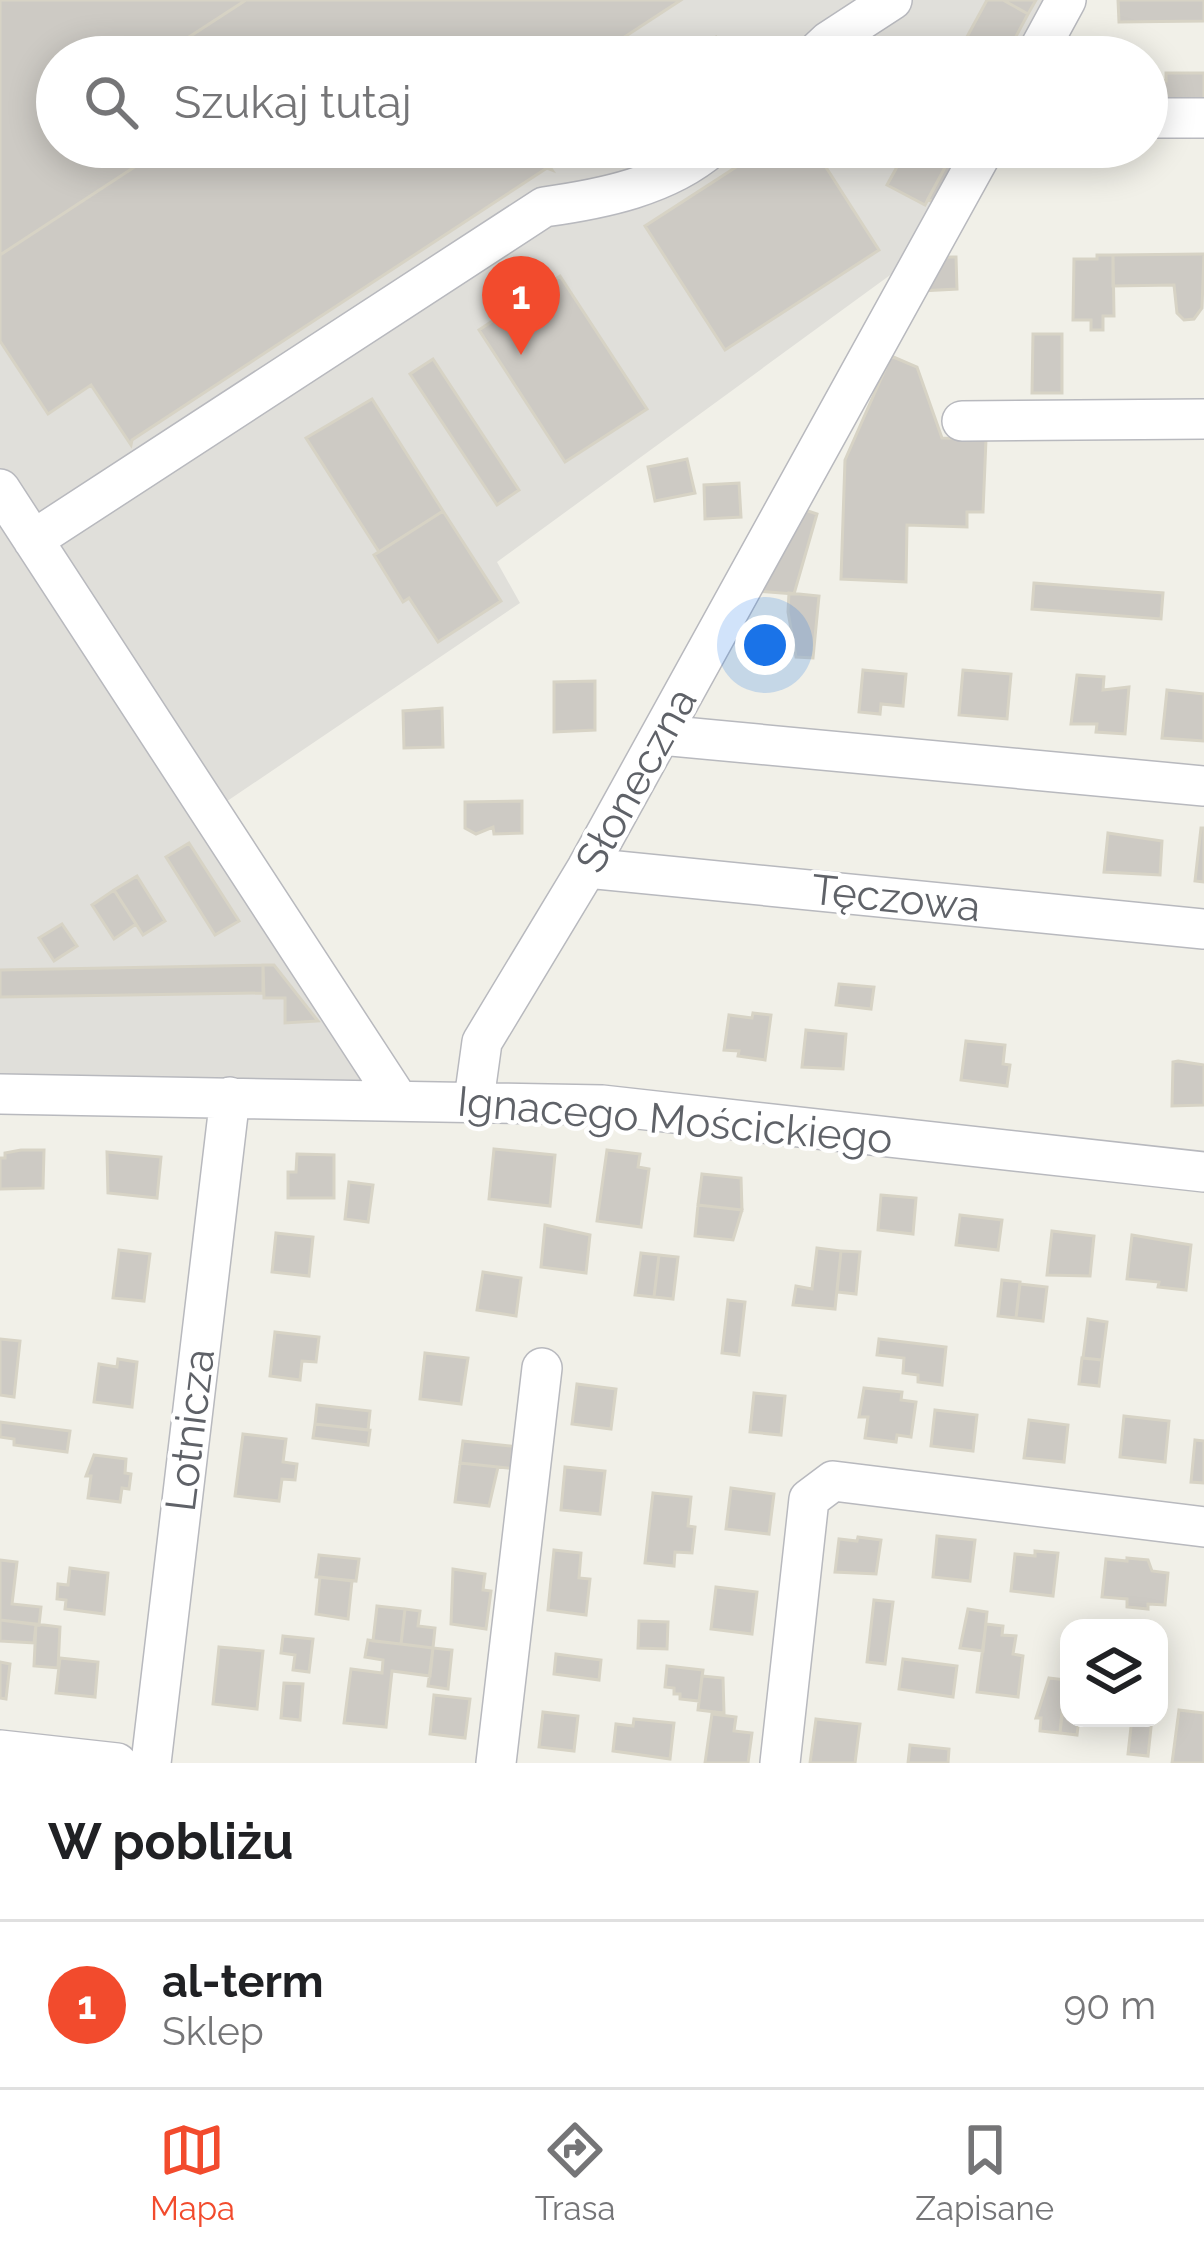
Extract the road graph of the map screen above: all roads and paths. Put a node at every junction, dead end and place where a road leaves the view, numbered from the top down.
1 (892, 0) edge
2 (1066, 0) edge
3 (837, 36) edge
4 (1046, 36) edge
5 (1168, 118) edge
6 (1204, 118) edge
7 (678, 168) edge
8 (973, 168) edge
9 (1204, 419) edge
10 (962, 421) dead end
11 (0, 489) edge
12 (33, 540) junction
13 (661, 735) junction
14 (1204, 786) edge
15 (587, 868) junction
16 (1204, 929) edge
17 (0, 1094) edge
18 (230, 1097) junction
19 (398, 1100) junction
20 (474, 1100) junction
21 (1204, 1172) edge
22 (542, 1368) dead end
23 (1204, 1527) edge
24 (0, 1750) edge
25 (117, 1763) edge
26 (151, 1763) edge
27 (496, 1763) edge
28 (780, 1763) edge

1 - 3 street
2 - 4 street
5 - 6 street
7 - 12 street
8 - 13 street, Słoneczna
9 - 10 street
11 - 12 street
12 - 19 street
13 - 14 street
13 - 15 street, Słoneczna
15 - 16 street, Tęczowa
15 - 20 street, Słoneczna
17 - 18 street, Ignacego Mościckiego
18 - 19 street, Ignacego Mościckiego
18 - 26 street, Lotnicza
19 - 20 street, Ignacego Mościckiego
20 - 21 street, Ignacego Mościckiego
22 - 27 street
23 - 28 street
24 - 25 street

